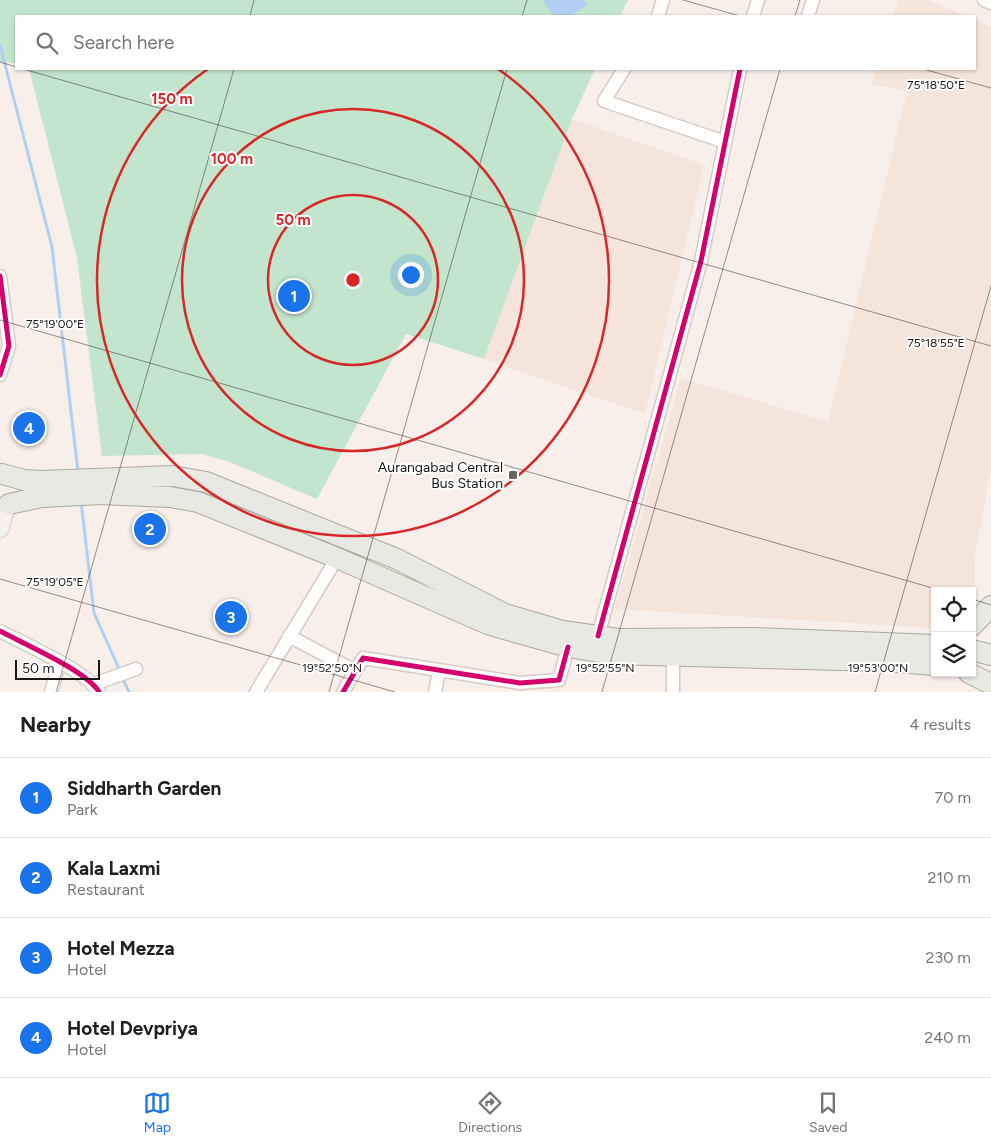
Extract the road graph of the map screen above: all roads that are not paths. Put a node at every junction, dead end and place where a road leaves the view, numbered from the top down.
1 (663, 0) edge
2 (758, 0) edge
3 (813, 0) edge
4 (984, 0) edge
5 (991, 3) edge
6 (658, 15) edge
7 (753, 15) edge
8 (808, 15) edge
9 (623, 70) edge
10 (740, 70) edge
11 (725, 142) junction
12 (0, 276) edge
13 (0, 375) edge
14 (1, 473) edge
15 (100, 486) junction
16 (42, 489) junction
17 (5, 507) edge
18 (0, 528) edge
19 (337, 558) junction
20 (991, 606) edge
21 (976, 622) edge
22 (0, 631) edge
23 (289, 636) junction
24 (598, 636) junction
25 (931, 645) edge
26 (568, 647) junction
27 (976, 651) edge
28 (991, 655) edge
29 (673, 657) junction
30 (60, 663) junction
31 (931, 665) edge
32 (136, 669) dead end
33 (355, 671) junction
34 (439, 671) junction
35 (976, 677) edge
36 (990, 684) edge
37 (97, 688) edge
38 (50, 692) edge
39 (256, 692) edge
40 (343, 692) edge
41 (436, 692) edge
42 (672, 692) edge

1 - 6 street
2 - 7 street
3 - 8 street
4 - 5 street
9 - 11 street
10 - 11 street
11 - 24 street
12 - 13 street
14 - 16 main road
14 - 17 main road
15 - 16 main road
15 - 19 main road
15 - 24 main road
16 - 17 main road
17 - 18 street
19 - 23 street
19 - 26 main road
20 - 21 main road
22 - 30 street
23 - 33 street
23 - 39 street
24 - 25 main road
26 - 29 main road
26 - 34 street
27 - 28 main road
29 - 31 main road
29 - 42 street
30 - 37 street
30 - 38 street
32 - 37 street
33 - 34 street
33 - 40 street
34 - 41 street
35 - 36 main road

